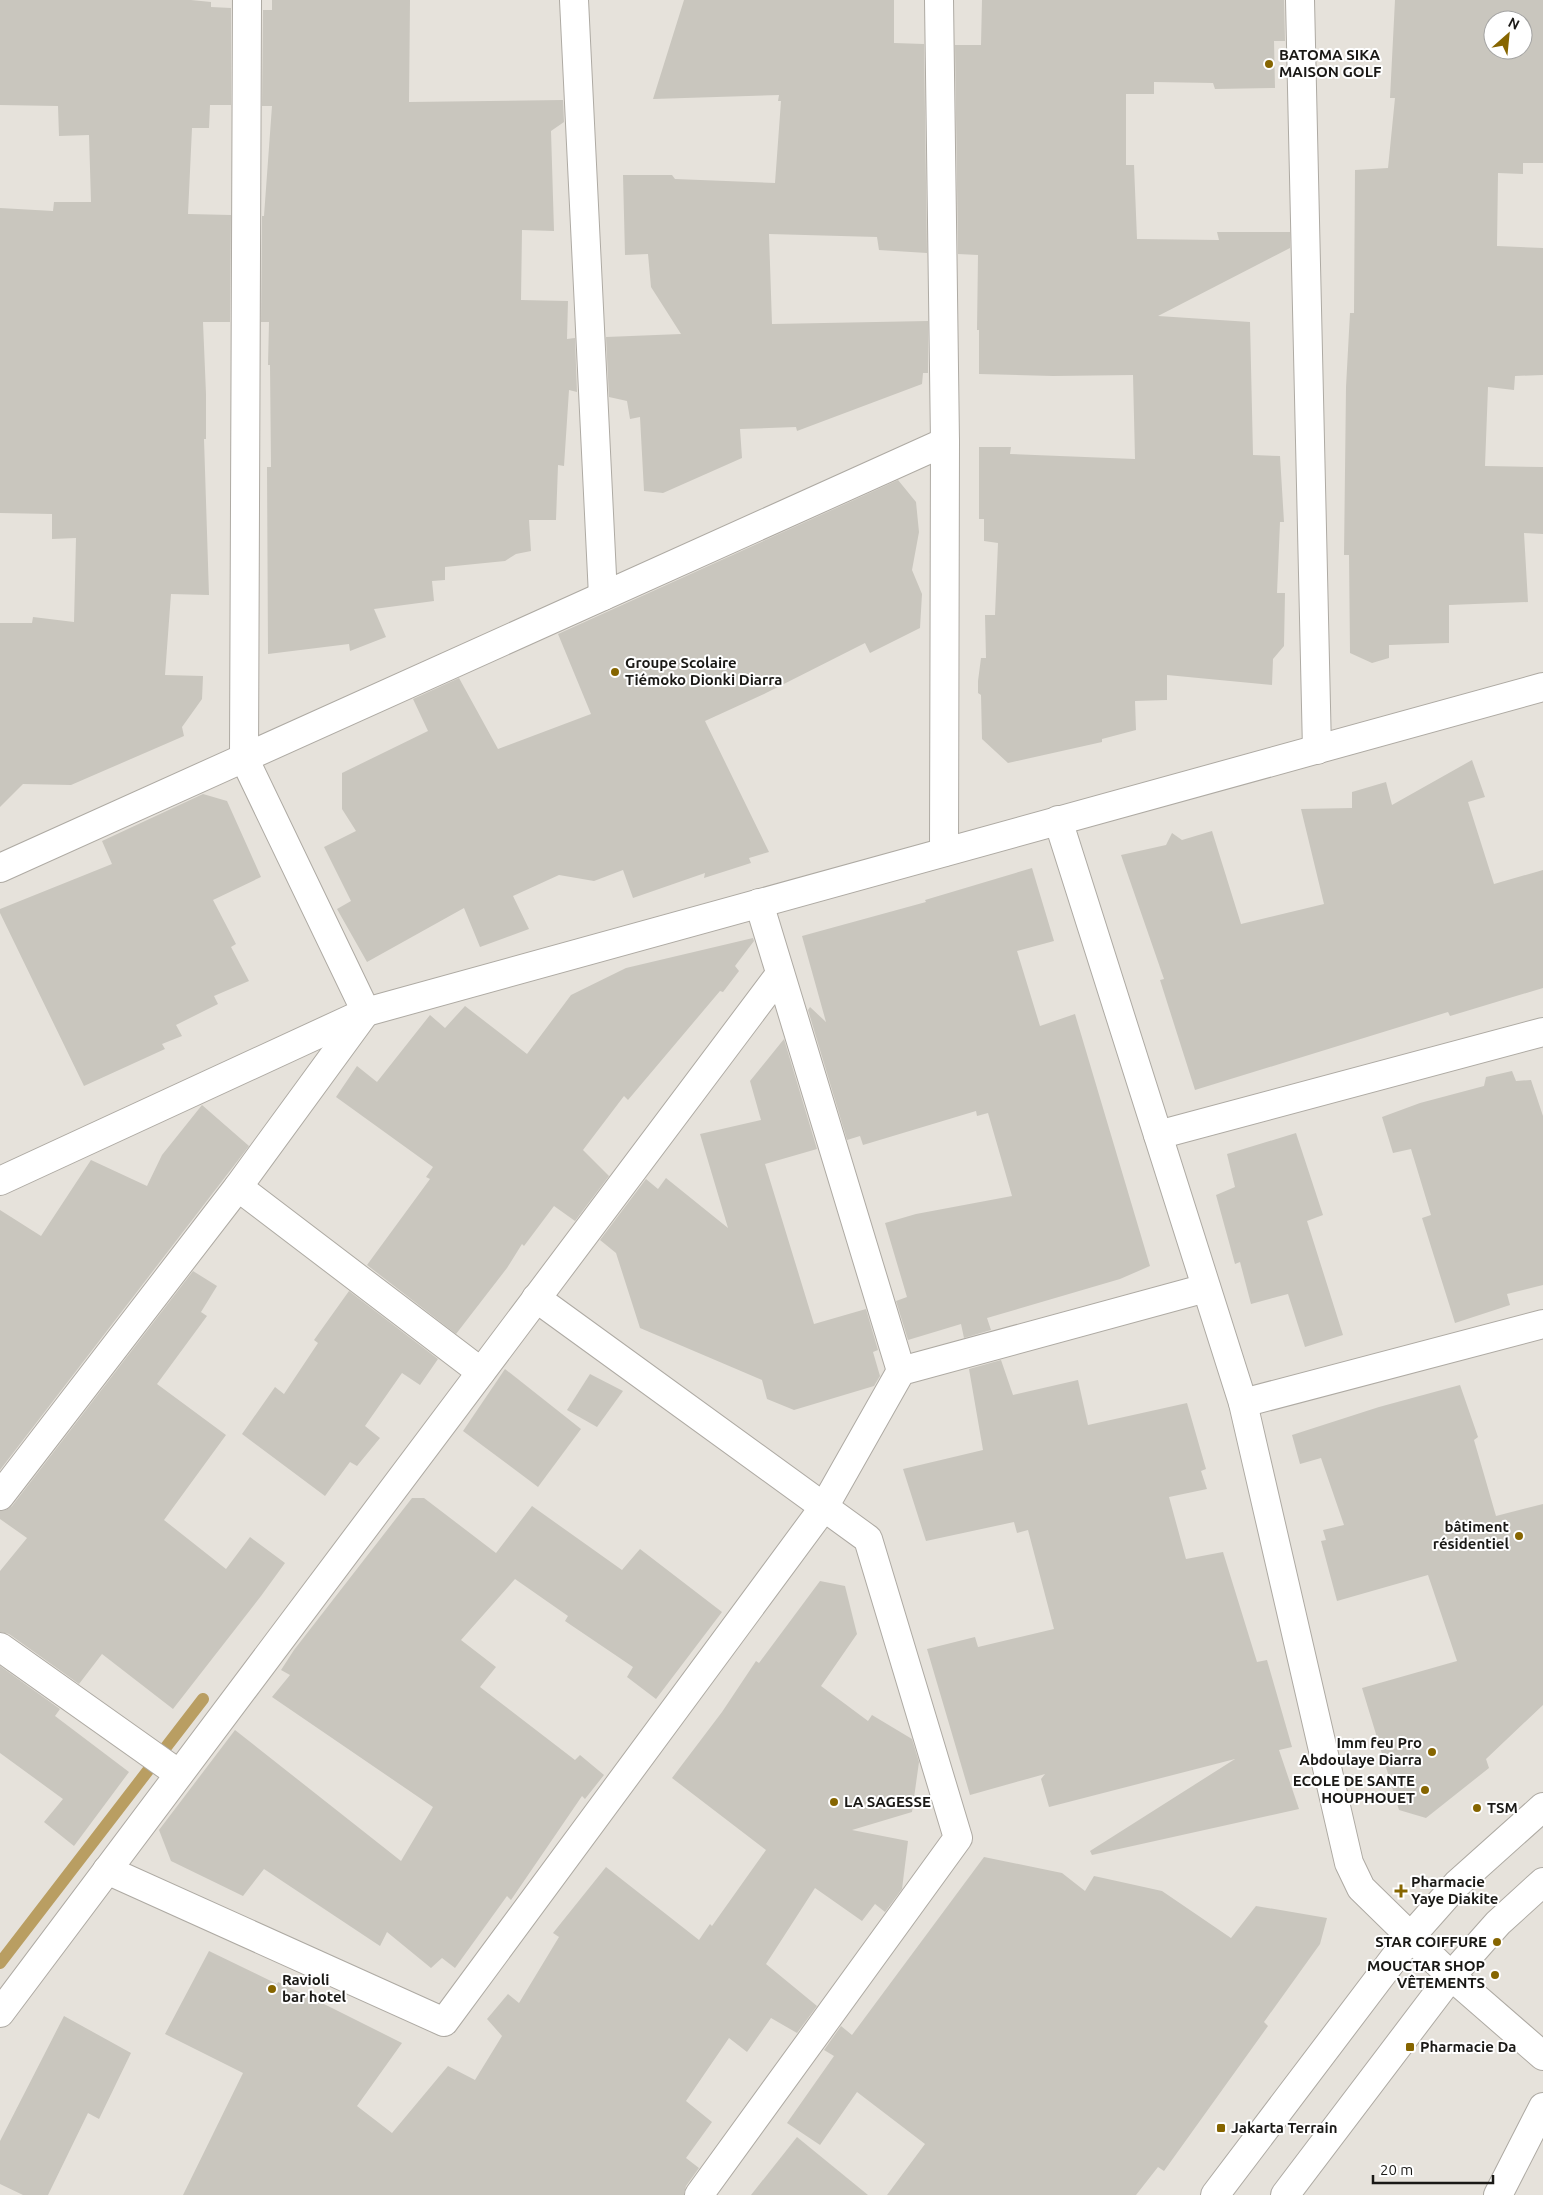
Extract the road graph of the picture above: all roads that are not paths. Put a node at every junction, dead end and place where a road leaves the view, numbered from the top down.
1 (247, 0) edge
2 (574, 0) edge
3 (939, 0) edge
4 (1300, 0) edge
5 (945, 442) junction
6 (603, 596) junction
7 (1543, 687) edge
8 (1316, 750) junction
9 (244, 758) junction
10 (1058, 820) junction
11 (944, 852) junction
12 (0, 868) edge
13 (759, 903) junction
14 (780, 974) junction
15 (366, 1012) junction
16 (1543, 1032) edge
17 (1158, 1134) junction
18 (0, 1181) edge
19 (238, 1187) junction
20 (1206, 1288) junction
21 (536, 1298) junction
22 (1543, 1324) edge
23 (901, 1371) junction
24 (481, 1372) junction
25 (1243, 1404) junction
26 (0, 1496) edge
27 (824, 1507) junction
28 (0, 1647) edge
29 (179, 1774) junction
30 (1543, 1807) edge
31 (108, 1870) junction
32 (1543, 1882) edge
33 (1411, 1936) junction
34 (1451, 1976) junction
35 (0, 2013) edge
36 (1543, 2056) edge
37 (1543, 2107) edge
38 (699, 2195) edge
39 (1215, 2195) edge
40 (1285, 2195) edge
41 (1498, 2195) edge

1 - 9 street
2 - 6 street
3 - 5 street
4 - 8 street
5 - 6 street
5 - 11 street
6 - 9 street
7 - 8 street
8 - 10 street
9 - 12 street
9 - 15 street
10 - 11 street
10 - 17 street
11 - 13 street
13 - 14 street
13 - 15 street
14 - 21 street
14 - 23 street
15 - 18 street
15 - 19 street
16 - 17 street
17 - 20 street
19 - 24 street
19 - 26 street
20 - 23 street
20 - 25 street
21 - 24 street
21 - 27 street
22 - 25 street
23 - 27 street
24 - 29 street
25 - 33 street
27 - 31 street
27 - 38 street
28 - 29 street
29 - 31 street
30 - 33 street
31 - 35 street
32 - 34 street
33 - 34 street
33 - 39 street
34 - 36 street
34 - 40 street
37 - 41 street

